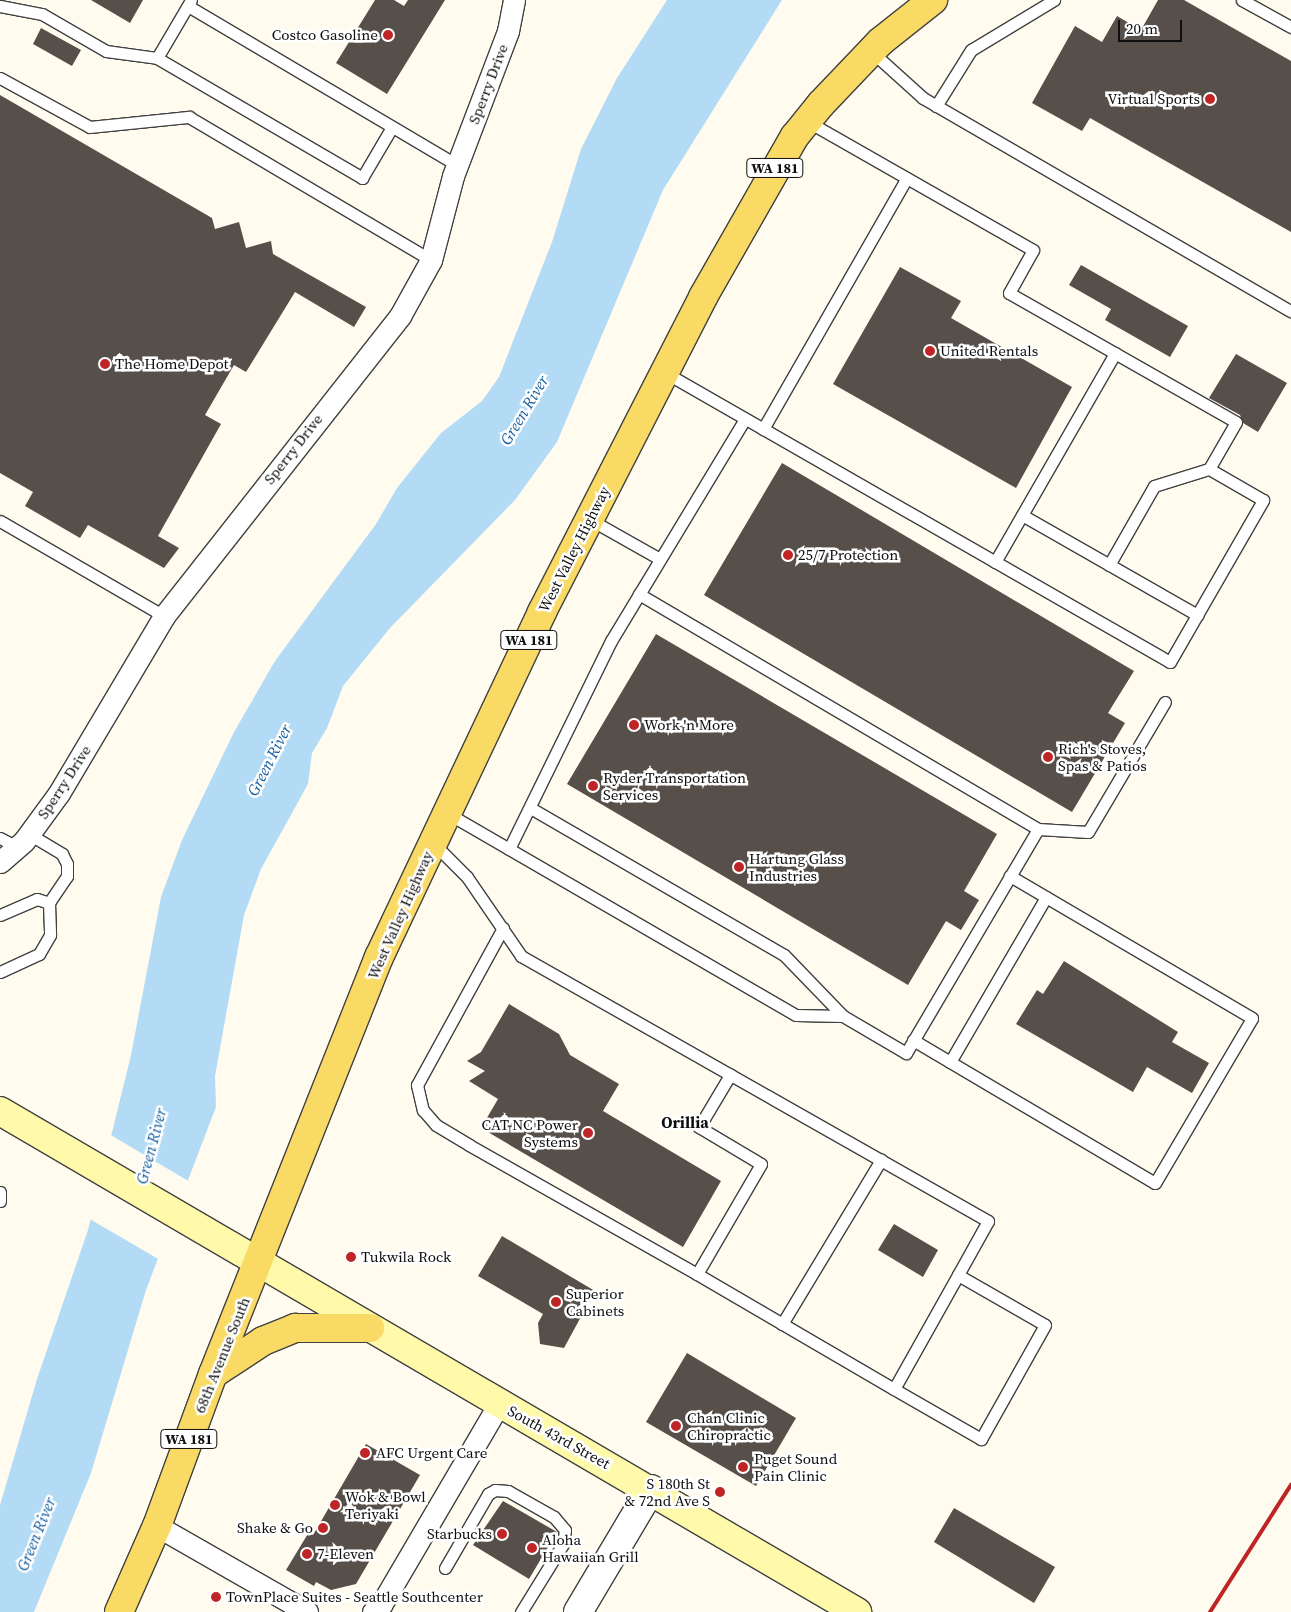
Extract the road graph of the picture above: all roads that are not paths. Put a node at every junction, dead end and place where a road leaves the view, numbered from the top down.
1 (514, 0) edge
2 (933, 0) edge
3 (1054, 0) edge
4 (1242, 0) edge
5 (189, 3) edge
6 (0, 6) edge
7 (1291, 27) edge
8 (871, 50) junction
9 (157, 58) junction
10 (0, 78) edge
11 (936, 106) junction
12 (807, 121) junction
13 (392, 127) junction
14 (457, 165) junction
15 (907, 178) junction
16 (431, 260) junction
17 (1291, 311) edge
18 (1115, 353) junction
19 (664, 372) junction
20 (745, 419) junction
21 (763, 429) junction
22 (1209, 469) junction
23 (1022, 515) junction
24 (589, 519) junction
25 (0, 521) edge
26 (660, 559) junction
27 (995, 562) junction
28 (1109, 565) junction
29 (639, 594) junction
30 (1196, 615) junction
31 (164, 616) junction
32 (1165, 702) dead end
33 (532, 809) junction
34 (447, 813) junction
35 (1038, 829) junction
36 (16, 840) edge
37 (433, 843) junction
38 (509, 849) junction
39 (0, 862) edge
40 (1010, 876) junction
41 (1046, 897) junction
42 (49, 904) junction
43 (0, 915) edge
44 (503, 928) junction
45 (0, 972) edge
46 (843, 1016) junction
47 (914, 1040) junction
48 (950, 1062) junction
49 (730, 1074) junction
50 (0, 1111) edge
51 (881, 1160) junction
52 (0, 1192) edge
53 (0, 1200) edge
54 (258, 1265) junction
55 (697, 1274) junction
56 (958, 1275) junction
57 (782, 1324) junction
58 (370, 1328) junction
59 (213, 1374) junction
60 (894, 1389) junction
61 (499, 1404) junction
62 (651, 1489) junction
63 (157, 1526) junction
64 (445, 1568) dead end
65 (119, 1612) edge
66 (307, 1612) edge
67 (373, 1612) edge
68 (521, 1612) edge
69 (578, 1612) edge
70 (857, 1612) edge

1 - 14 street, Sperry Drive
2 - 8 main road, West Valley Highway / WA 181
3 - 11 lane
4 - 7 lane
5 - 9 lane
5 - 13 lane
6 - 9 lane
8 - 11 lane
8 - 12 main road, West Valley Highway / WA 181
9 - 13 lane
10 - 16 lane
11 - 17 lane
12 - 15 lane
12 - 19 main road, West Valley Highway / WA 181
13 - 14 lane
14 - 16 street, Sperry Drive
15 - 18 lane
15 - 21 lane
16 - 31 street, Sperry Drive
18 - 22 lane
18 - 23 lane
19 - 20 lane
19 - 24 main road, West Valley Highway / WA 181
20 - 21 lane
20 - 26 lane
21 - 27 lane
22 - 28 lane
22 - 30 lane
23 - 27 lane
23 - 28 lane
24 - 26 lane
24 - 34 main road, West Valley Highway / WA 181
25 - 31 lane
26 - 29 lane
27 - 30 lane
28 - 30 lane
29 - 33 lane
29 - 35 lane
31 - 36 street, Sperry Drive
32 - 35 lane
33 - 38 lane
33 - 46 lane
34 - 37 main road, West Valley Highway / WA 181
34 - 38 lane
35 - 40 lane
36 - 39 street, Sperry Drive
36 - 42 lane
37 - 44 lane
37 - 54 main road, West Valley Highway / WA 181
38 - 46 lane
40 - 41 lane
40 - 47 lane
41 - 48 lane
41 - 48 lane
42 - 43 lane
42 - 45 lane
44 - 49 lane
44 - 55 lane
46 - 47 lane
47 - 48 lane
49 - 51 lane
49 - 55 lane
50 - 54 main road, South 43rd Street
51 - 56 lane
51 - 57 lane
52 - 53 lane
54 - 58 main road, South 43rd Street
54 - 59 main road, 68th Avenue South / WA 181
55 - 57 lane
56 - 60 lane
56 - 60 lane
57 - 60 lane
58 - 59 main road
58 - 61 main road, South 43rd Street
59 - 63 main road, 68th Avenue South / WA 181
61 - 62 main road, South 43rd Street
61 - 67 street
62 - 69 street
62 - 70 main road, South 43rd Street
63 - 65 main road, 68th Avenue South / WA 181
63 - 66 street
64 - 68 lane

